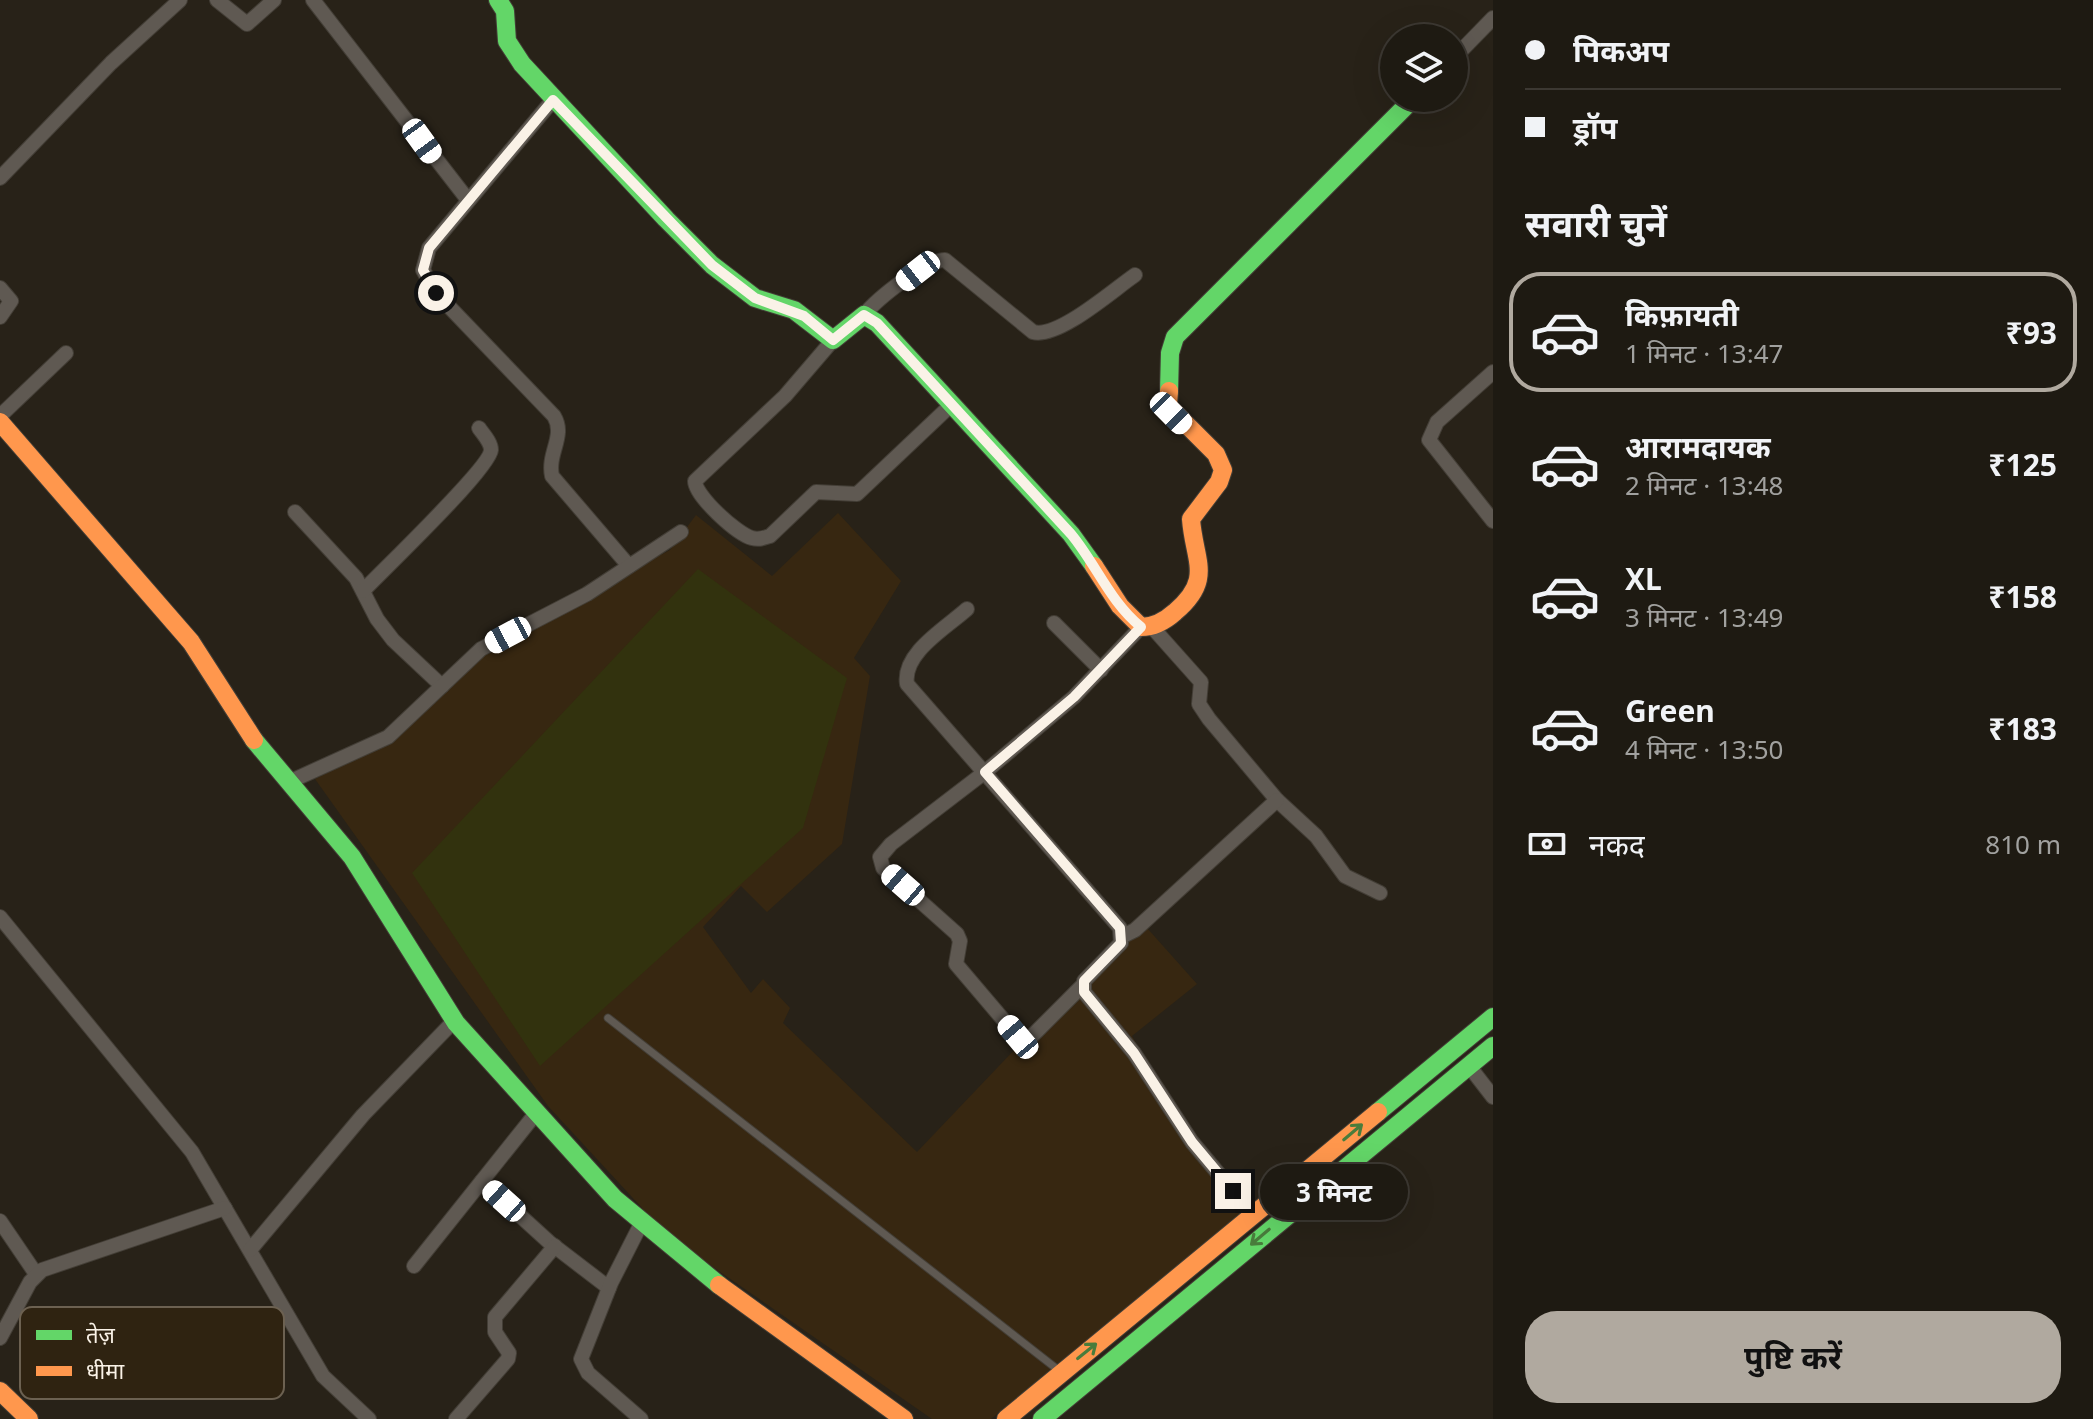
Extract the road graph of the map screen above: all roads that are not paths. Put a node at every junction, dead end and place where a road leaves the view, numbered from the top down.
1 (180, 0) edge
2 (217, 0) edge
3 (274, 0) edge
4 (313, 0) edge
5 (498, 0) edge
6 (1493, 18) edge
7 (1468, 44) edge
8 (553, 100) junction
9 (1400, 112) edge
10 (0, 178) edge
11 (468, 200) junction
12 (1135, 275) dead end
13 (0, 288) edge
14 (864, 315) junction
15 (0, 317) edge
16 (833, 340) junction
17 (66, 353) dead end
18 (1493, 372) edge
19 (950, 406) junction
20 (0, 419) edge
21 (479, 428) dead end
22 (295, 512) dead end
23 (1493, 521) edge
24 (681, 532) dead end
25 (629, 566) junction
26 (363, 591) junction
27 (967, 609) dead end
28 (1054, 623) dead end
29 (1146, 627) junction
30 (1101, 670) junction
31 (442, 686) junction
32 (985, 772) junction
33 (291, 781) junction
34 (1277, 800) junction
35 (1380, 893) dead end
36 (0, 917) edge
37 (1123, 936) junction
38 (1082, 986) junction
39 (1493, 1017) edge
40 (608, 1018) dead end
41 (455, 1020) junction
42 (1493, 1046) edge
43 (1469, 1066) junction
44 (1493, 1097) edge
45 (537, 1112) junction
46 (482, 1181) junction
47 (225, 1208) junction
48 (1253, 1215) junction
49 (0, 1221) edge
50 (642, 1222) junction
51 (555, 1246) junction
52 (250, 1250) junction
53 (414, 1266) dead end
54 (36, 1274) junction
55 (609, 1288) junction
56 (283, 1307) edge
57 (284, 1309) edge
58 (0, 1338) edge
59 (1061, 1372) junction
60 (0, 1391) edge
61 (29, 1419) edge
62 (369, 1419) edge
63 (456, 1419) edge
64 (641, 1419) edge
65 (904, 1419) edge
66 (1006, 1419) edge
67 (1042, 1419) edge

1 - 10 street
2 - 3 street
4 - 11 street
5 - 8 main road
6 - 7 street
8 - 11 street
8 - 16 main road
9 - 29 main road
11 - 25 street
12 - 14 street
13 - 15 street
14 - 16 main road
14 - 19 main road
16 - 19 street
17 - 20 street
18 - 23 street
19 - 29 main road
20 - 33 main road
21 - 26 street
22 - 26 street
24 - 25 street
25 - 31 street
26 - 31 street
27 - 32 street
28 - 30 street
29 - 30 street
29 - 34 street
30 - 32 street
31 - 33 street
32 - 37 street
32 - 38 street
33 - 41 main road
34 - 35 street
34 - 37 street
36 - 47 street
37 - 38 street
38 - 48 street
48 -> 39 main road
40 - 59 lane
41 - 45 main road
41 - 52 street
42 - 43 main road
43 - 44 street
43 -> 67 main road
45 - 46 street
45 - 50 main road
46 - 51 street
46 - 53 street
47 - 52 street
47 - 54 street
59 -> 48 main road
49 - 54 street
50 - 55 street
50 - 65 main road
51 - 55 street
51 - 63 street
52 - 56 street
54 - 58 street
55 - 64 street
57 - 62 street
59 - 66 main road
60 - 61 main road

